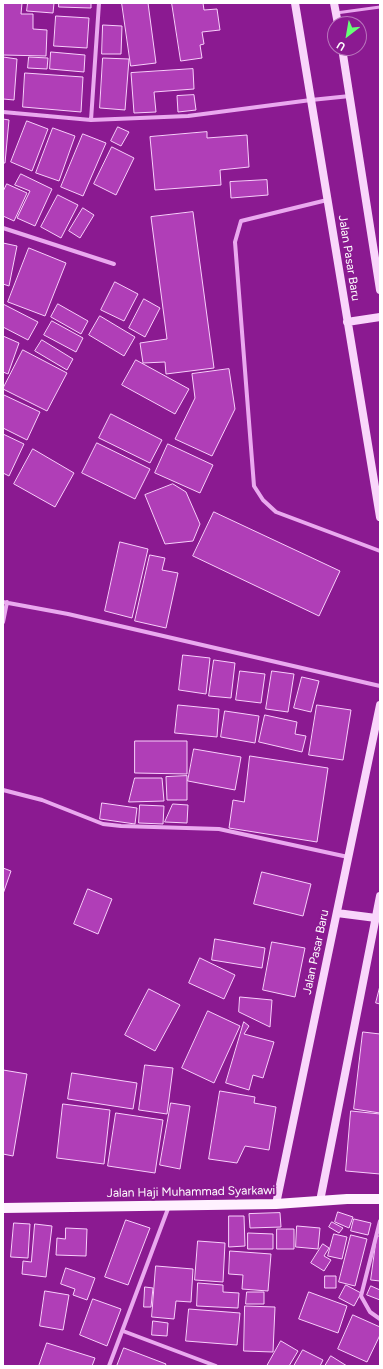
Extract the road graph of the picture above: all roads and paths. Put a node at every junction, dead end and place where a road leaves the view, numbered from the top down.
1 (99, 3) edge
2 (295, 3) edge
3 (334, 3) edge
4 (380, 8) edge
5 (336, 14) joint
6 (343, 56) edge
7 (350, 96) junction
8 (311, 100) junction
9 (3, 112) edge
10 (91, 120) junction
11 (327, 200) junction
12 (3, 228) edge
13 (378, 261) edge
14 (114, 264) dead end
15 (380, 290) edge
16 (380, 317) edge
17 (348, 322) junction
18 (380, 517) edge
19 (380, 551) edge
20 (5, 602) edge
21 (3, 622) edge
22 (380, 686) edge
23 (380, 705) edge
24 (3, 790) edge
25 (348, 857) junction
26 (380, 896) edge
27 (337, 913) junction
28 (376, 918) junction
29 (380, 1198) edge
30 (320, 1201) junction
31 (276, 1204) junction
32 (169, 1206) junction
33 (3, 1208) edge
34 (380, 1221) edge
35 (380, 1319) edge
36 (124, 1331) junction
37 (110, 1366) edge
38 (216, 1366) edge

1 - 10 street
2 - 8 street, Jalan Pasar Baru
3 - 5 street
4 - 5 lane
6 - 7 street
7 - 8 street
7 - 13 street
8 - 10 street
8 - 11 street, Jalan Pasar Baru
9 - 10 street
11 - 17 street, Jalan Pasar Baru
11 - 19 street
12 - 14 street
13 - 15 street
16 - 17 street
17 - 18 street, Jalan Pasar Baru
20 - 21 street
20 - 22 street
23 - 25 street, Jalan Pasar Baru
24 - 25 street
25 - 27 street, Jalan Pasar Baru
26 - 28 street
27 - 28 street
27 - 31 street, Jalan Pasar Baru
28 - 30 street
29 - 30 main road, Jalan Haji Muhammad Syarkawi
30 - 31 main road, Jalan Haji Muhammad Syarkawi
31 - 32 main road, Jalan Haji Muhammad Syarkawi
32 - 33 main road, Jalan Haji Muhammad Syarkawi
32 - 36 street
34 - 35 street
36 - 37 street
36 - 38 street

